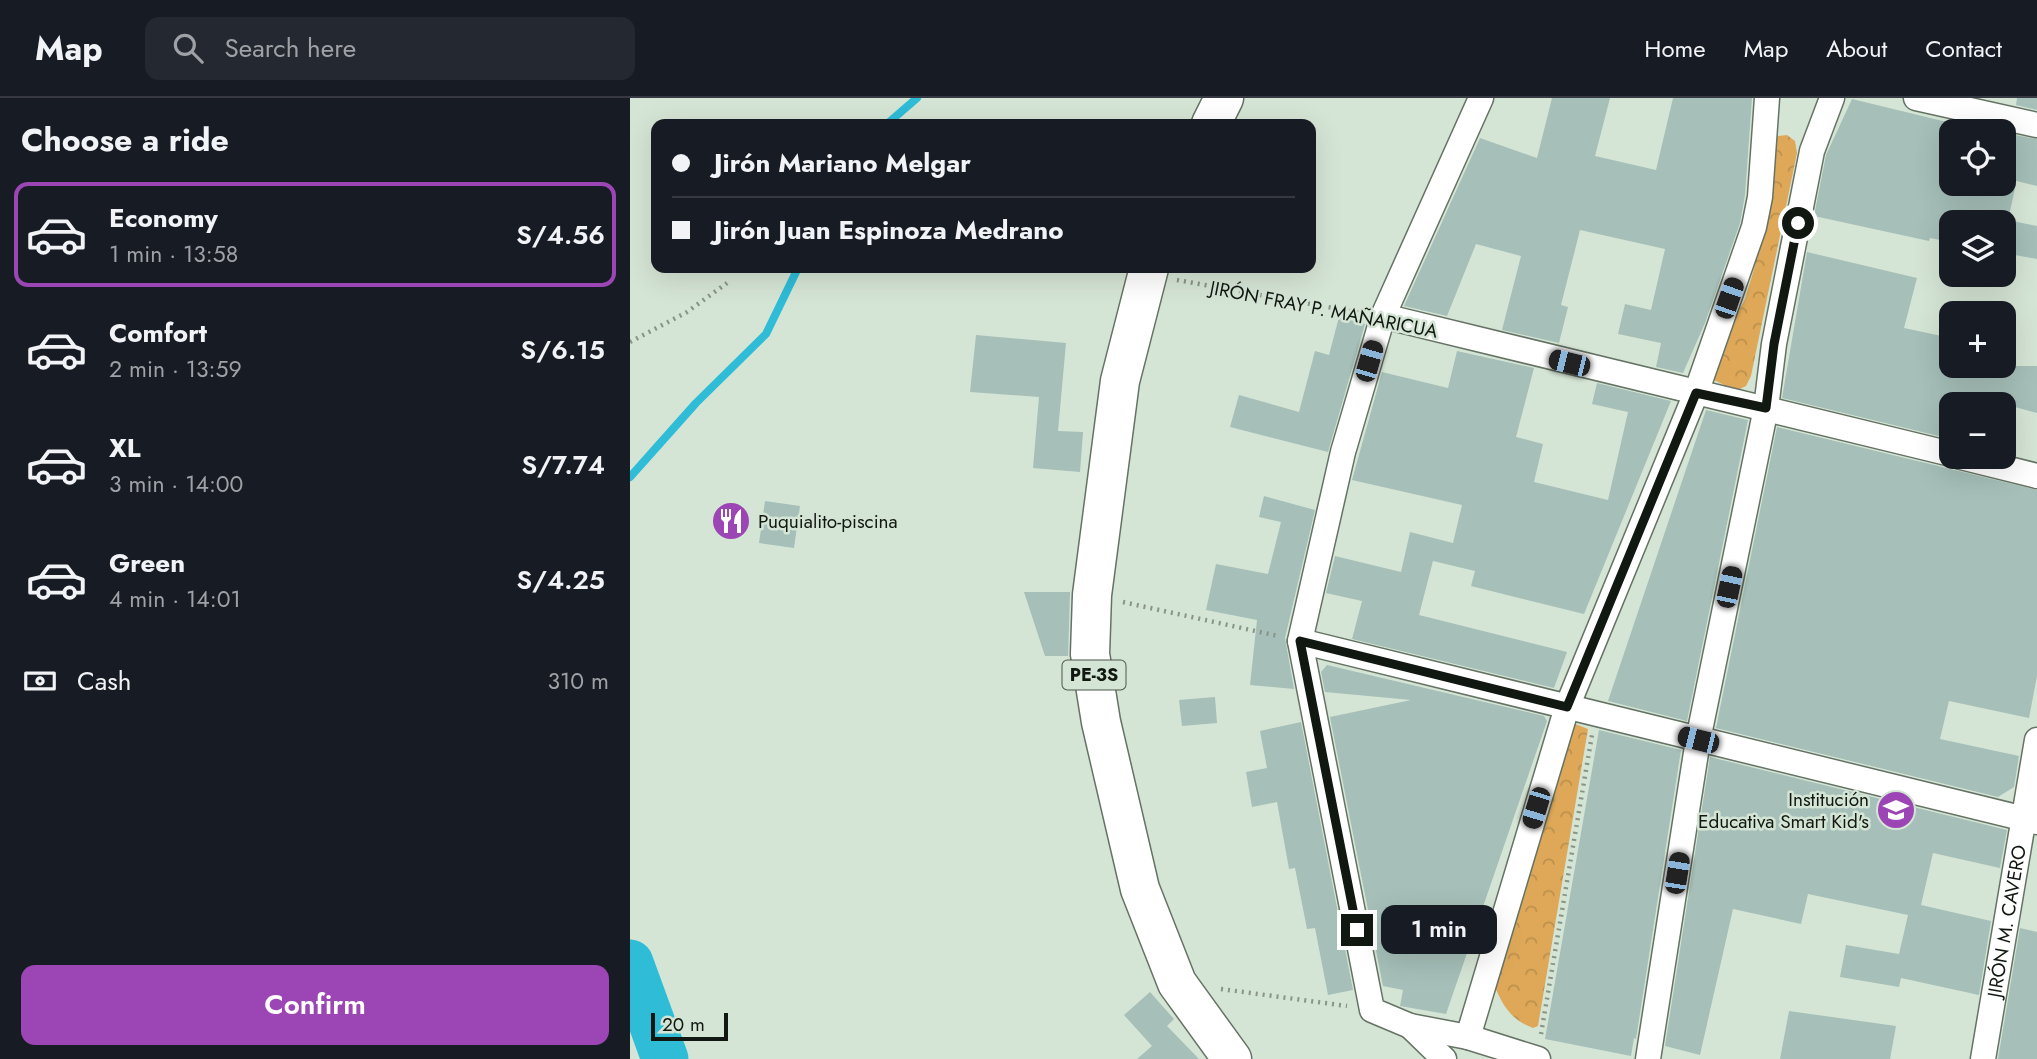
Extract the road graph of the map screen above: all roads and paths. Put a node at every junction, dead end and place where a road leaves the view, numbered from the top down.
1 (1224, 98) edge
2 (1481, 98) edge
3 (1767, 98) edge
4 (1832, 98) edge
5 (1916, 98) edge
6 (1214, 119) edge
7 (2037, 125) edge
8 (1147, 273) edge
9 (1156, 273) edge
10 (727, 283) dead end
11 (1382, 316) junction
12 (630, 342) edge
13 (1696, 393) junction
14 (1766, 408) junction
15 (1939, 451) edge
16 (2009, 469) edge
17 (2037, 476) edge
18 (1092, 595) junction
19 (1300, 641) junction
20 (1567, 707) junction
21 (1596, 714) junction
22 (1698, 740) junction
23 (2037, 740) edge
24 (2030, 820) edge
25 (1177, 983) junction
26 (1372, 1010) junction
27 (1410, 1026) junction
28 (1468, 1037) junction
29 (1232, 1059) edge
30 (1444, 1059) edge
31 (1537, 1059) edge
32 (1647, 1059) edge
33 (1983, 1059) edge

1 - 6 highway
2 - 11 street
3 - 13 street
4 - 14 street
5 - 7 street
8 - 18 highway, PE-3S
9 - 11 path, JIRÓN FRAY P. MAÑARICUA
10 - 12 path
11 - 13 street, JIRÓN FRAY P. MAÑARICUA
11 - 19 street
13 - 14 street, JIRÓN FRAY P. MAÑARICUA
13 - 20 street
14 - 15 street, JIRÓN FRAY P. MAÑARICUA
14 - 22 street
16 - 17 street
18 - 19 path
18 - 25 highway, PE-3S
19 - 20 street
19 - 26 street
20 - 21 street
20 - 28 street
21 - 22 street
21 - 31 path
22 - 24 street
22 - 32 street
23 - 24 street, JIRÓN M. CAVERO
24 - 33 street, JIRÓN M. CAVERO
25 - 26 path
25 - 29 highway, PE-3S
26 - 27 street
27 - 28 street
27 - 30 street
28 - 31 street

